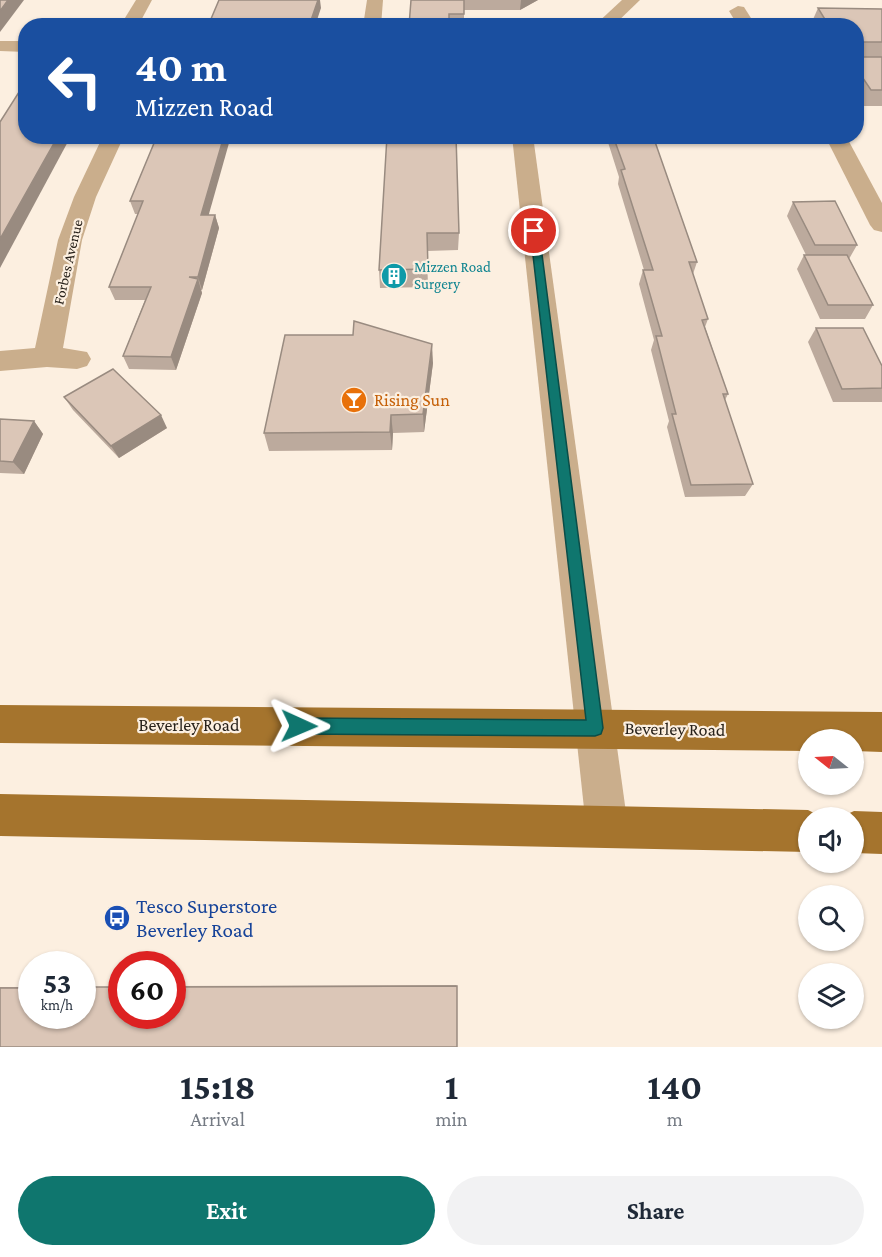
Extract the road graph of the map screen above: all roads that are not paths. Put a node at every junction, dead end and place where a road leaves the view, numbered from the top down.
1 (144, 0) edge
2 (375, 0) edge
3 (632, 0) edge
4 (134, 18) edge
5 (373, 18) edge
6 (611, 18) edge
7 (0, 46) edge
8 (18, 46) edge
9 (110, 144) edge
10 (523, 144) edge
11 (839, 144) edge
12 (882, 225) edge
13 (47, 357) junction
14 (77, 359) dead end
15 (0, 361) edge
16 (0, 724) edge
17 (595, 728) junction
18 (882, 732) edge
19 (0, 815) edge
20 (607, 827) junction
21 (798, 831) edge
22 (864, 832) edge
23 (882, 833) edge

1 - 4 street
2 - 5 street
3 - 6 street
7 - 8 street
9 - 13 street, Forbes Avenue
10 - 17 street
11 - 12 street
13 - 14 street
13 - 15 street
16 - 17 main road, Beverley Road
17 - 18 main road, Beverley Road
17 - 20 street
19 - 20 main road
20 - 21 main road
22 - 23 main road

